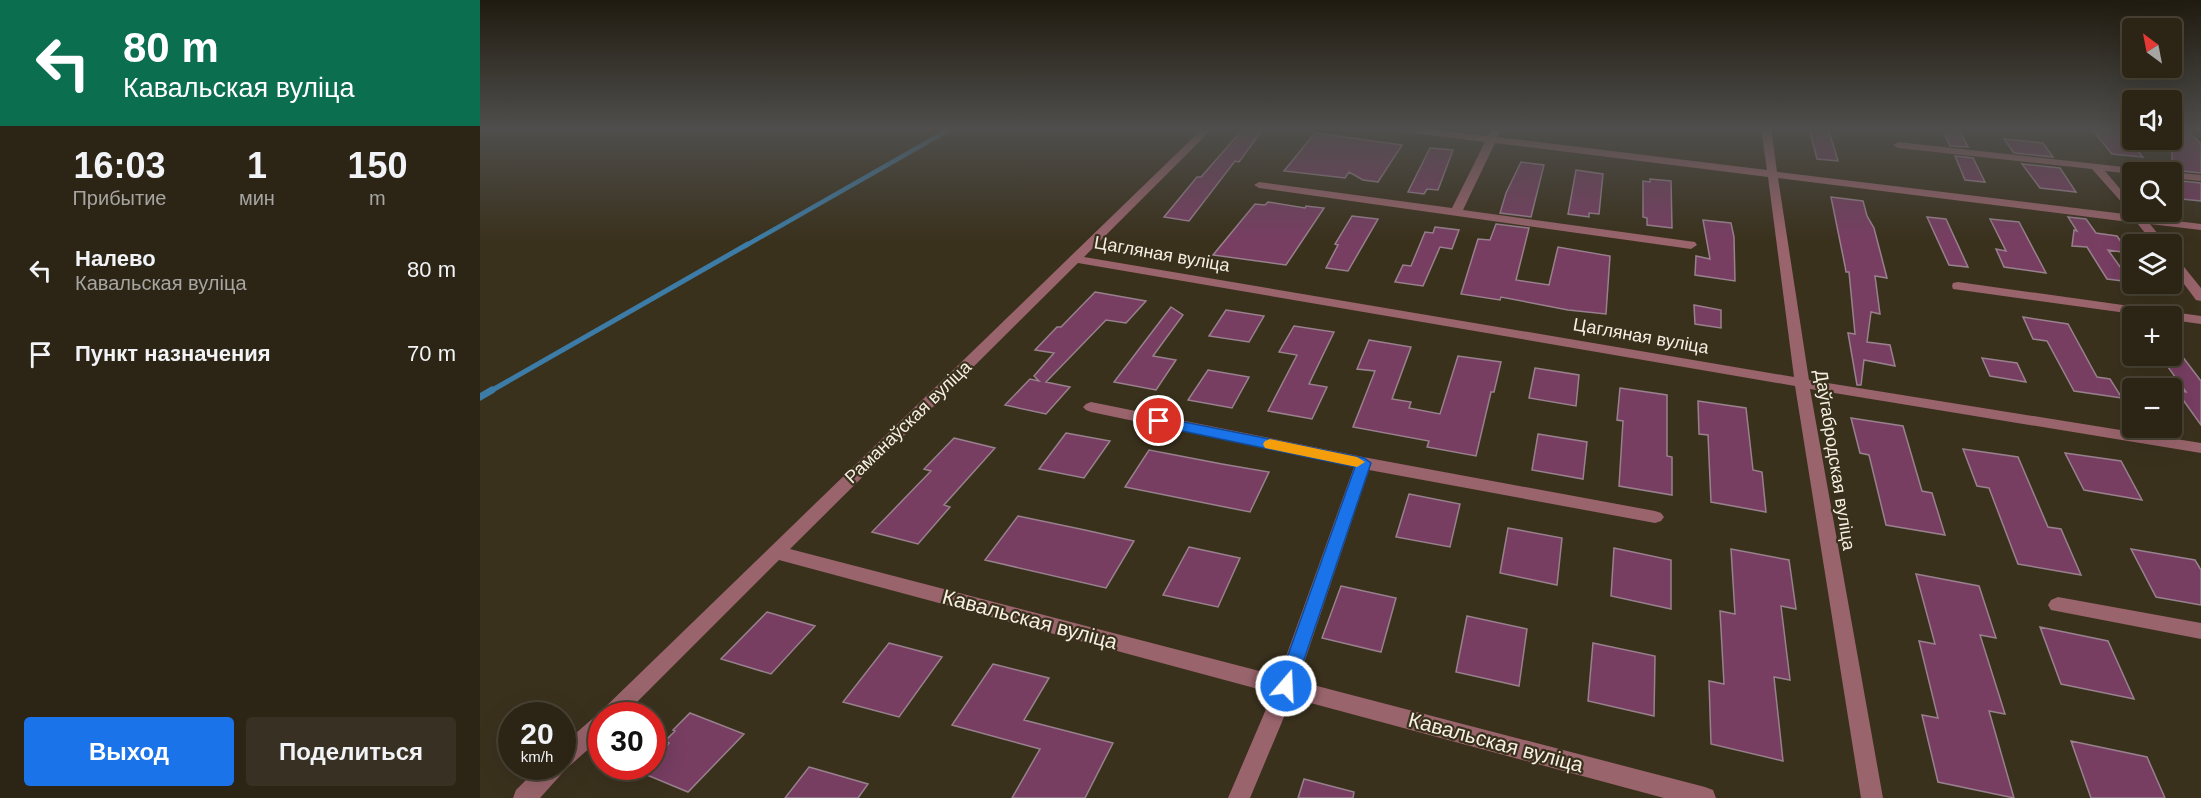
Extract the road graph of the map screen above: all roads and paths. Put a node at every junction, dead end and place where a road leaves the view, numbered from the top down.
1 (1170, 165) edge
2 (1479, 165) edge
3 (1701, 165) edge
4 (1772, 165) edge
5 (2080, 165) edge
6 (2096, 167) junction
7 (2122, 170) edge
8 (1773, 174) junction
9 (2182, 176) edge
10 (2201, 178) edge
11 (1259, 185) dead end
12 (2122, 198) edge
13 (1456, 212) junction
14 (2122, 212) edge
15 (2142, 222) edge
16 (2176, 222) edge
17 (2201, 227) edge
18 (2152, 234) edge
19 (1691, 245) dead end
20 (1075, 259) junction
21 (2182, 273) edge
22 (1958, 286) dead end
23 (2201, 297) edge
24 (2201, 320) edge
25 (1802, 383) junction
26 (1091, 407) dead end
27 (2201, 448) edge
28 (1364, 463) junction
29 (1655, 517) dead end
30 (775, 552) junction
31 (2058, 605) dead end
32 (2201, 631) edge
33 (1286, 686) junction
34 (622, 702) edge
35 (588, 735) edge
36 (576, 747) edge
37 (542, 780) edge
38 (524, 798) edge
39 (1239, 798) edge
40 (1705, 798) edge
41 (1872, 798) edge

1 - 20 street, Раманаўская вуліца
2 - 13 street
3 - 8 street
4 - 8 street, Даўгабродская вуліца
5 - 6 street
6 - 7 street
6 - 12 street
8 - 14 street
8 - 25 street, Даўгабродская вуліца
9 - 10 street
11 - 13 street
13 - 19 street
15 - 18 street
16 - 17 street
20 - 25 street, Цагляная вуліца
20 - 30 street, Раманаўская вуліца
21 - 23 street
22 - 24 street
25 - 27 street, Цагляная вуліца
25 - 41 street, Даўгабродская вуліца
26 - 28 street
28 - 29 street
28 - 33 street
30 - 33 street, Кавальская вуліца
30 - 34 street, Раманаўская вуліца
31 - 32 street
33 - 39 street
33 - 40 street, Кавальская вуліца
35 - 36 street
37 - 38 street

